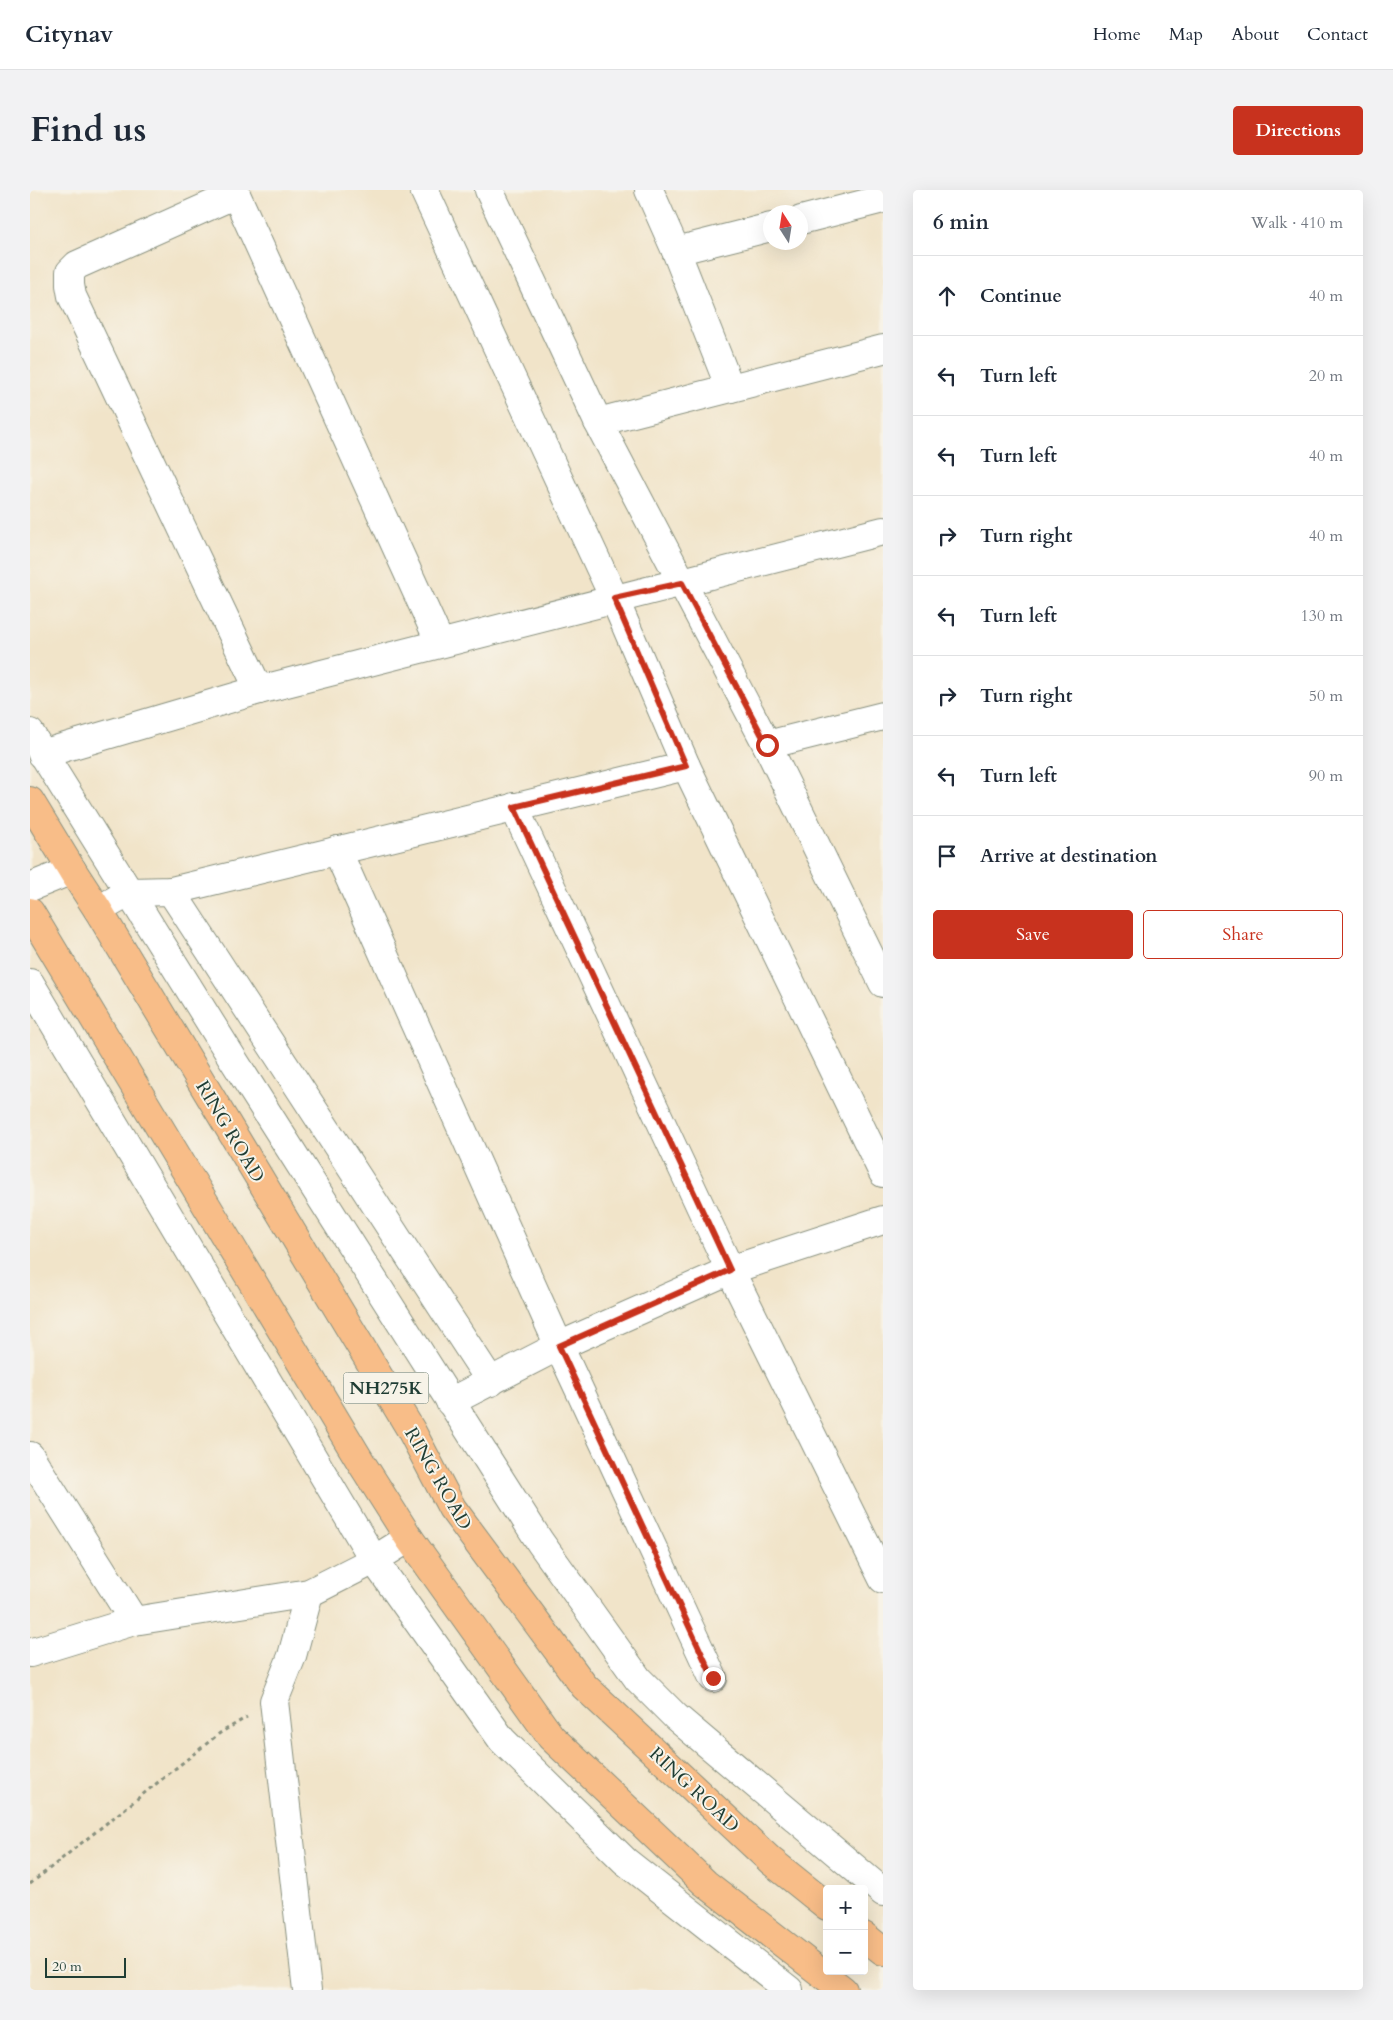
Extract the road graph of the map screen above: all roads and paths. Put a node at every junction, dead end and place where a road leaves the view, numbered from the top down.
1 (424, 190) edge
2 (489, 190) edge
3 (649, 190) edge
4 (235, 192) edge
5 (883, 199) edge
6 (808, 218) edge
7 (763, 229) edge
8 (676, 251) junction
9 (883, 349) edge
10 (730, 388) junction
11 (598, 422) junction
12 (883, 531) edge
13 (682, 583) junction
14 (614, 598) junction
15 (440, 643) junction
16 (259, 690) junction
17 (883, 716) edge
18 (36, 744) edge
19 (767, 745) junction
20 (686, 766) junction
21 (30, 801) edge
22 (514, 807) junction
23 (337, 850) junction
24 (72, 870) junction
25 (30, 887) edge
26 (171, 891) junction
27 (130, 892) junction
28 (98, 910) junction
29 (30, 912) edge
30 (30, 983) edge
31 (883, 983) edge
32 (883, 1173) edge
33 (883, 1220) edge
34 (730, 1270) junction
35 (559, 1346) junction
36 (491, 1382) junction
37 (450, 1402) junction
38 (30, 1456) edge
39 (409, 1538) junction
40 (374, 1560) junction
41 (883, 1579) edge
42 (309, 1592) junction
43 (134, 1621) junction
44 (30, 1653) edge
45 (713, 1678) dead end
46 (274, 1701) junction
47 (30, 1884) edge
48 (883, 1892) edge
49 (823, 1903) edge
50 (868, 1939) edge
51 (883, 1951) edge
52 (307, 1990) edge
53 (789, 1990) edge
54 (843, 1990) edge

1 - 14 street
2 - 11 street
3 - 8 street
4 - 15 street
4 - 16 street
5 - 6 street
7 - 8 street
8 - 10 street
9 - 10 street
10 - 11 street
11 - 13 street
12 - 13 street
13 - 14 street
13 - 19 street
14 - 15 street
14 - 20 street
15 - 16 street
16 - 18 street
17 - 19 street
18 - 27 street
19 - 31 street
20 - 22 street
20 - 32 street
21 - 24 highway, RING ROAD / NH275K
22 - 23 street
22 - 34 street
23 - 26 street
23 - 35 street
24 - 25 street
24 - 28 highway, RING ROAD / NH275K
26 - 27 street
26 - 36 street
27 - 28 street
27 - 37 street
28 - 49 highway, RING ROAD / NH275K
29 - 39 highway, NH275K
30 - 40 street
33 - 34 street
34 - 35 street
34 - 41 street
35 - 36 street
35 - 45 street
36 - 37 street
37 - 48 street
38 - 43 street
39 - 40 street
39 - 54 highway, NH275K
40 - 42 street
40 - 53 street
42 - 43 street
42 - 46 street
43 - 44 street
46 - 47 path
46 - 52 street
50 - 51 highway

